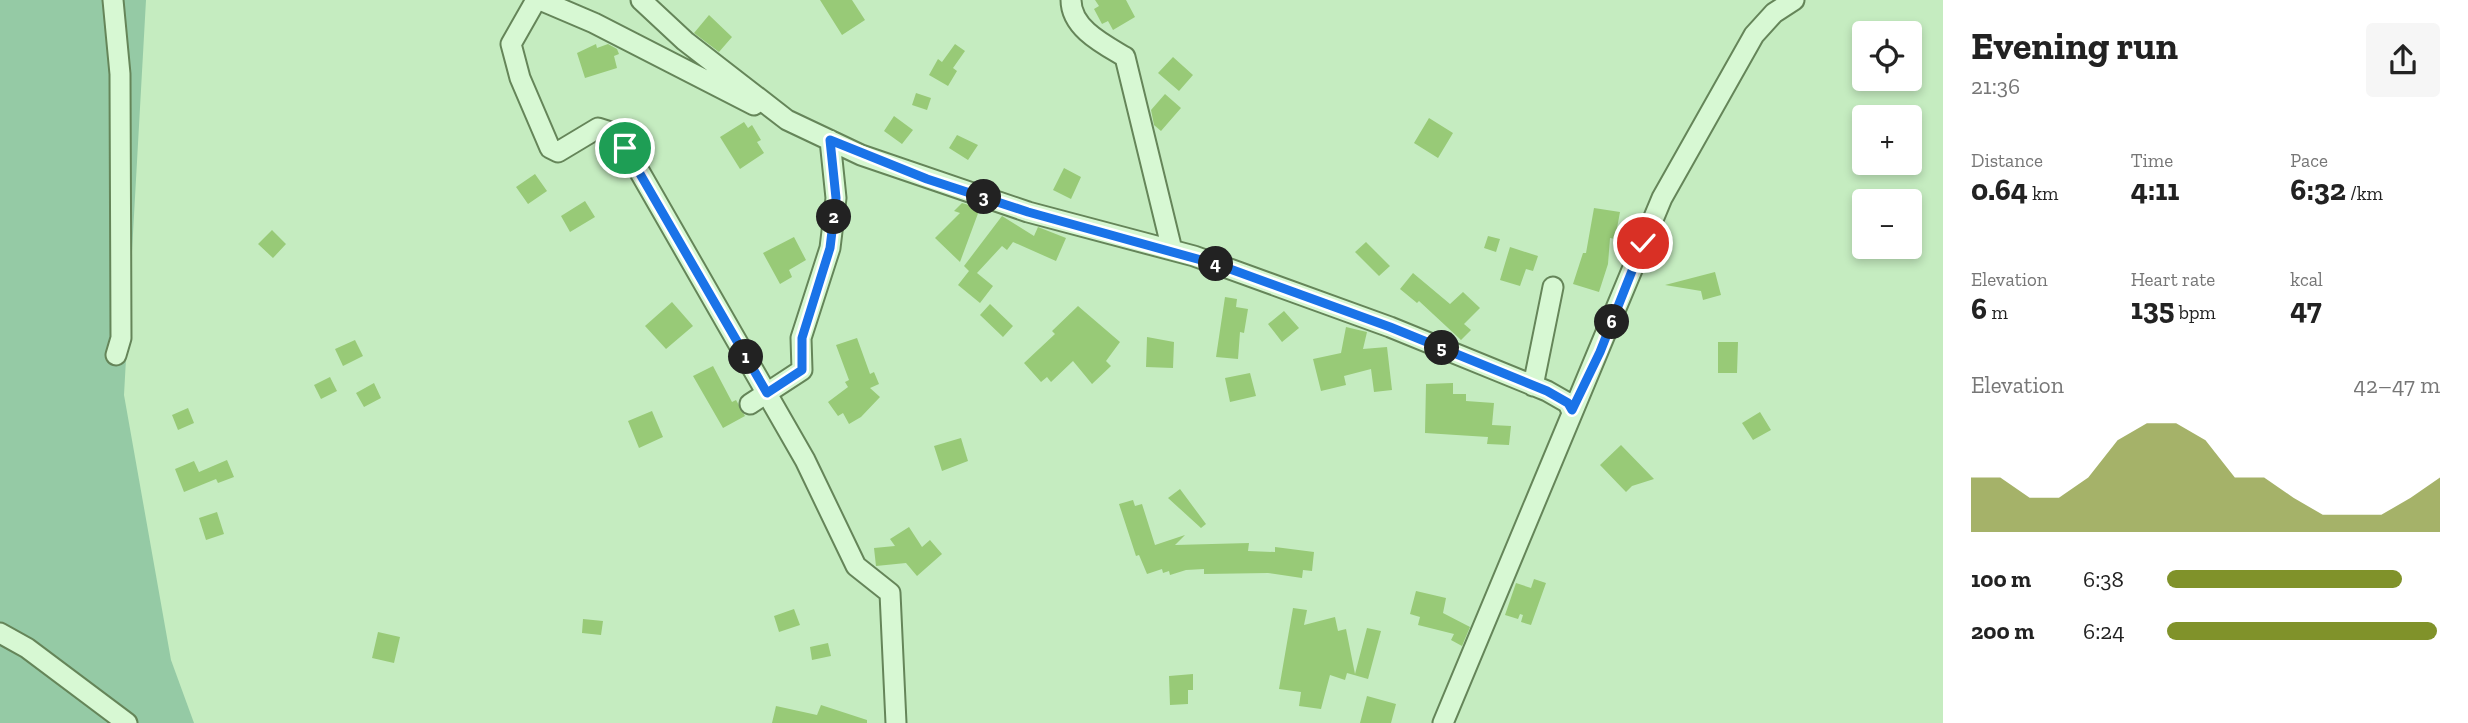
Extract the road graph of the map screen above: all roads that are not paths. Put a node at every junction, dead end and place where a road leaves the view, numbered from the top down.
1 (113, 0) edge
2 (538, 0) edge
3 (640, 0) edge
4 (1071, 0) edge
5 (1794, 0) edge
6 (787, 120) junction
7 (830, 140) junction
8 (1172, 250) junction
9 (1553, 287) dead end
10 (116, 355) dead end
11 (1533, 386) junction
12 (767, 393) junction
13 (750, 404) dead end
14 (1572, 410) junction
15 (0, 633) edge
16 (127, 723) edge
17 (896, 723) edge
18 (1443, 723) edge

1 - 10 street
2 - 6 street
2 - 12 street
3 - 6 street
4 - 8 street
5 - 14 street
6 - 7 street
7 - 8 street
7 - 12 street
8 - 11 street
9 - 11 street
11 - 14 street
12 - 13 street
12 - 17 street
14 - 18 street
15 - 16 street

